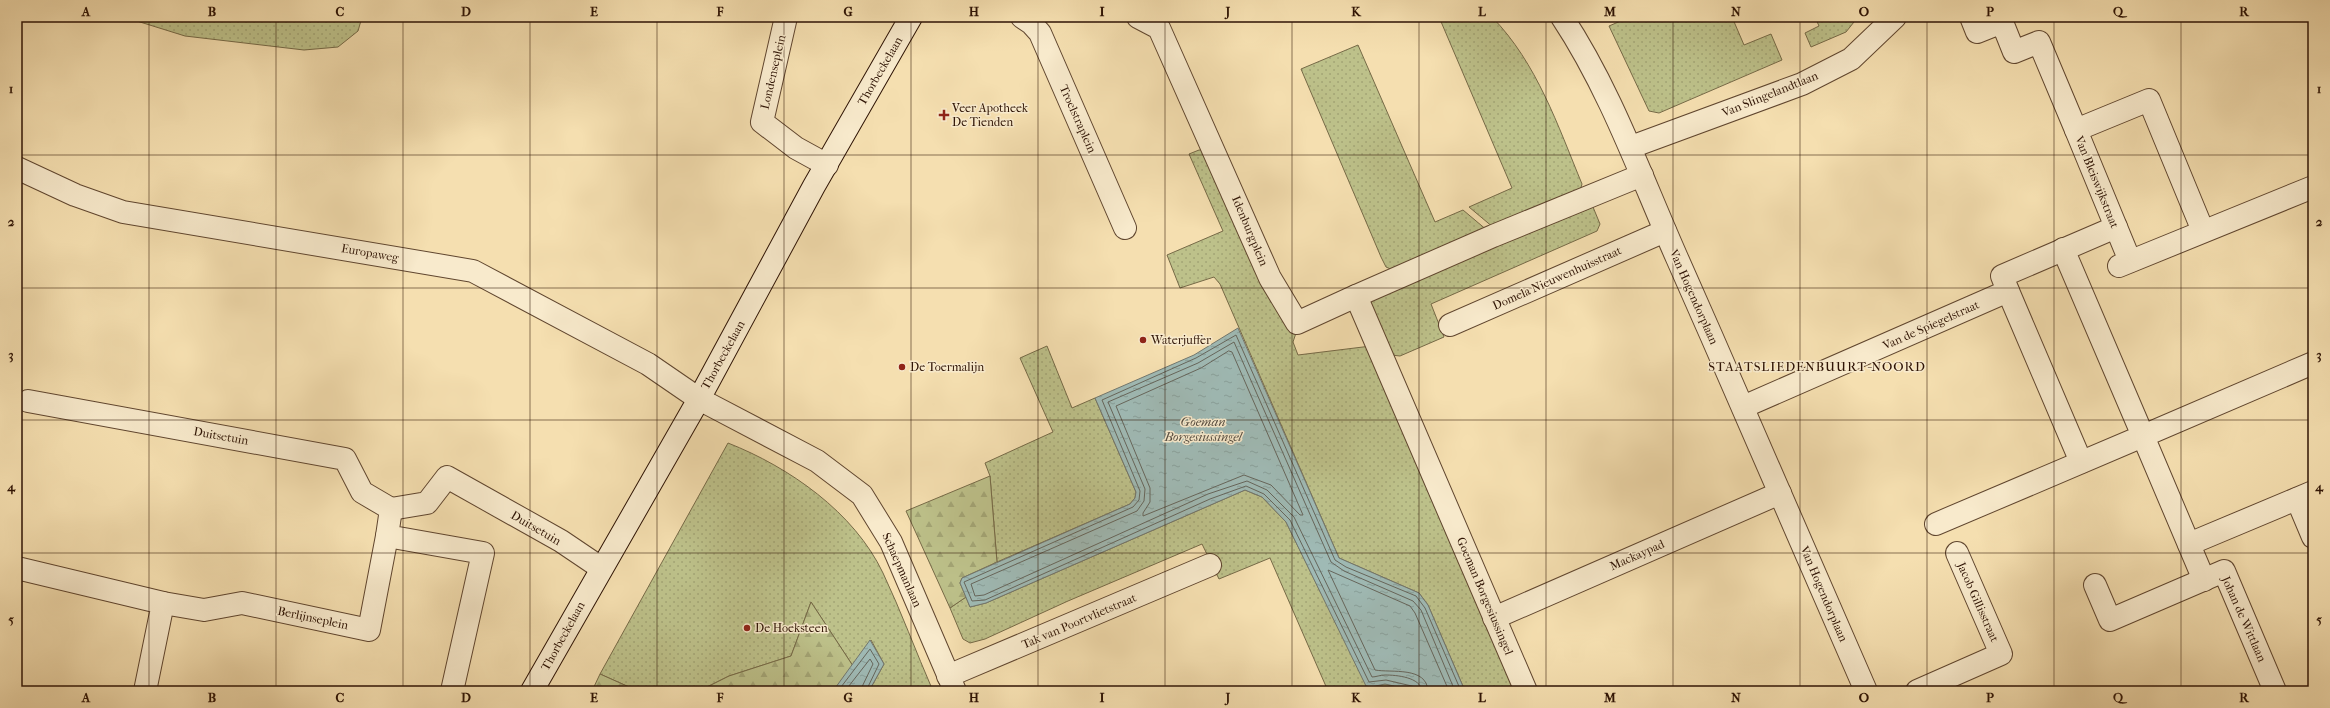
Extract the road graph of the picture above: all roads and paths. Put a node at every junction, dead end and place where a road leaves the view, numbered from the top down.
1 (786, 17) edge
2 (911, 17) edge
3 (1138, 17) edge
4 (1562, 17) edge
5 (1895, 17) edge
6 (1971, 17) edge
7 (1029, 19) edge
8 (2076, 130) junction
9 (1631, 147) junction
10 (827, 165) junction
11 (17, 168) edge
12 (1642, 176) junction
13 (2313, 187) edge
14 (2116, 227) junction
15 (1125, 228) dead end
16 (1665, 231) junction
17 (2203, 231) junction
18 (2063, 249) junction
19 (2008, 291) junction
20 (1356, 296) junction
21 (1450, 326) dead end
22 (2313, 363) edge
23 (699, 399) junction
24 (28, 401) dead end
25 (1743, 407) junction
26 (2143, 436) junction
27 (2081, 462) junction
28 (1780, 493) junction
29 (2305, 495) edge
30 (391, 509) junction
31 (1936, 524) dead end
32 (387, 536) junction
33 (2313, 537) edge
34 (2189, 544) junction
35 (1957, 553) dead end
36 (1210, 565) dead end
37 (17, 568) edge
38 (601, 568) junction
39 (2204, 580) junction
40 (2095, 585) dead end
41 (163, 603) junction
42 (1494, 618) junction
43 (952, 683) edge
44 (144, 691) edge
45 (452, 691) edge
46 (532, 691) edge
47 (1526, 691) edge
48 (1866, 691) edge
49 (1917, 691) edge
50 (2275, 691) edge

1 - 10 street, Londenseplein
2 - 10 street, Thorbeckelaan
3 - 20 street, Idenburgplein
4 - 9 street, Van Hogendorplaan
5 - 9 street, Van Slingelandtlaan
6 - 8 street
7 - 15 street, Troelstraplein
8 - 14 street, Van Bleiswijkstraat
8 - 17 street, Van Bleiswijkstraat
9 - 12 street, Van Hogendorplaan
10 - 23 street, Thorbeckelaan
11 - 23 street, Europaweg
12 - 16 street, Van Hogendorplaan
12 - 20 street
13 - 17 street, Van Bleiswijkstraat
14 - 17 street, Van Bleiswijkstraat
14 - 18 street
16 - 21 street, Domela Nieuwenhuisstraat
16 - 25 street, Van Hogendorplaan
18 - 19 street
18 - 26 street
19 - 25 street, Van de Spiegelstraat
19 - 27 street
20 - 42 street, Goeman Borgesiussingel
22 - 26 street
23 - 38 street, Thorbeckelaan
23 - 43 street, Schaepmanlaan
24 - 30 street, Duitsetuin
25 - 28 street, Van Hogendorplaan
26 - 27 street
26 - 34 street
27 - 31 street
28 - 42 street, Mackaypad
28 - 48 street, Van Hogendorplaan
29 - 33 street
29 - 34 street
30 - 32 street
30 - 38 street, Duitsetuin
32 - 41 street, Berlijnseplein
32 - 45 street
34 - 39 street
35 - 49 street, Jacob Gillisstraat
36 - 43 street, Tak van Poortvlietstraat
37 - 41 street, Berlijnseplein
38 - 46 street, Thorbeckelaan
39 - 40 street, Johan de Wittlaan
39 - 50 street, Johan de Wittlaan
41 - 44 street
42 - 47 street, Goeman Borgesiussingel

